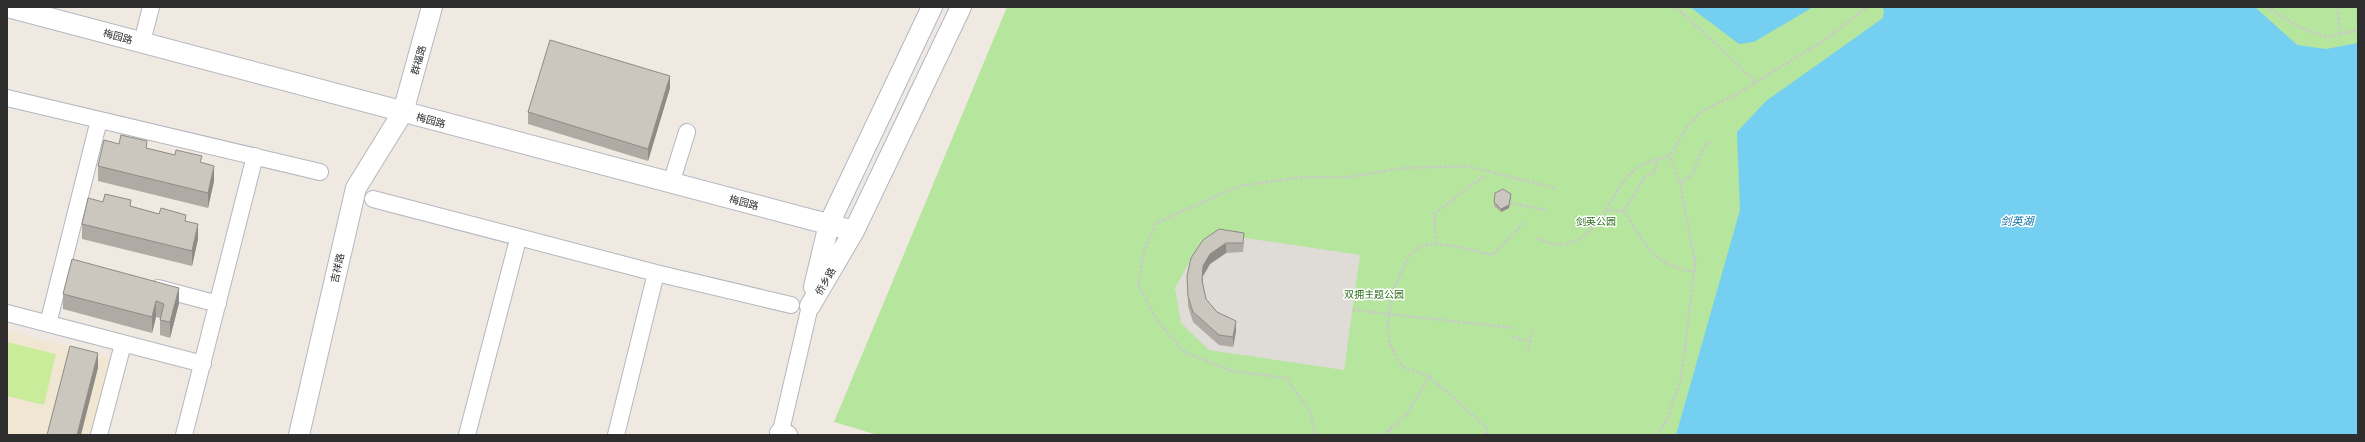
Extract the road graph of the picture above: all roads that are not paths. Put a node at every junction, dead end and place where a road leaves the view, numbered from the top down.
1 (8, 7) edge
2 (151, 7) edge
3 (432, 7) edge
4 (932, 7) edge
5 (961, 7) edge
6 (142, 42) junction
7 (7, 98) edge
8 (403, 112) junction
9 (100, 120) junction
10 (687, 132) dead end
11 (254, 156) junction
12 (320, 172) dead end
13 (673, 177) dead end
14 (373, 199) dead end
15 (829, 224) junction
16 (854, 231) junction
17 (516, 247) dead end
18 (656, 273) junction
19 (145, 284) edge
20 (218, 304) junction
21 (800, 305) junction
22 (7, 313) edge
23 (48, 324) junction
24 (123, 344) junction
25 (203, 364) junction
26 (782, 434) edge
27 (100, 435) edge
28 (184, 435) edge
29 (299, 435) edge
30 (467, 435) edge
31 (616, 435) edge

1 - 6 street, 梅园路
2 - 6 street
3 - 8 street, 群福路
4 - 15 street, 侨乡路
5 - 16 street, 侨乡路
6 - 8 street, 梅园路
7 - 9 street
8 - 15 street, 梅园路
8 - 29 street, 吉祥路
9 - 11 street
9 - 23 street
10 - 13 street
11 - 12 street
11 - 20 street
14 - 18 street
15 - 16 street, 梅园路
15 - 21 street, 侨乡路
16 - 21 street, 侨乡路
17 - 30 street
18 - 21 street
18 - 31 street
19 - 20 street
20 - 25 street
21 - 26 street
22 - 23 street
23 - 24 street
24 - 25 street
24 - 27 street
25 - 28 street

